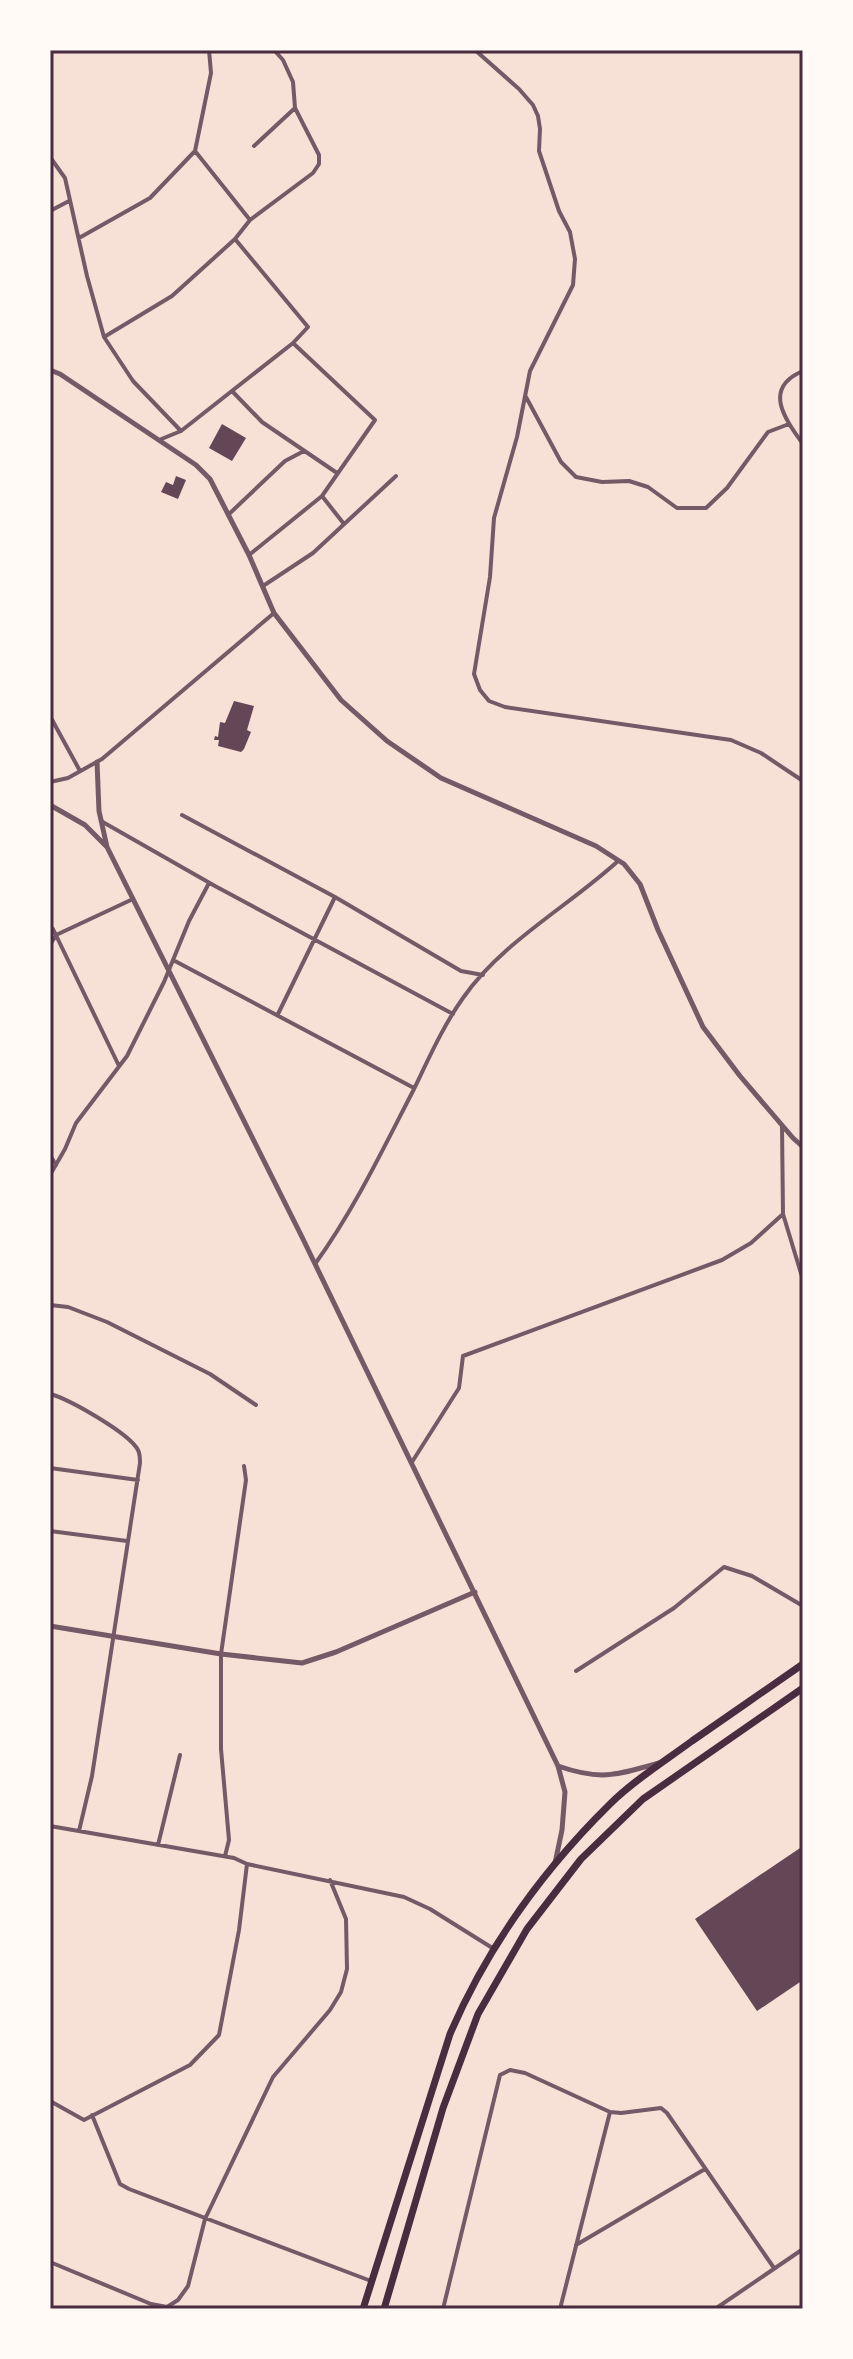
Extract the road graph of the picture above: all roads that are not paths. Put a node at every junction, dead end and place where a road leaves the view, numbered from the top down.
1 (209, 50) edge
2 (274, 50) edge
3 (475, 50) edge
4 (295, 108) junction
5 (254, 146) dead end
6 (195, 151) junction
7 (50, 157) edge
8 (70, 201) junction
9 (50, 211) edge
10 (250, 220) junction
11 (79, 238) junction
12 (235, 239) junction
13 (104, 337) junction
14 (293, 343) junction
15 (50, 370) edge
16 (803, 371) edge
17 (232, 391) junction
18 (525, 396) junction
19 (789, 424) junction
20 (181, 431) junction
21 (159, 440) junction
22 (803, 444) edge
23 (304, 451) junction
24 (337, 473) junction
25 (396, 476) dead end
26 (322, 496) junction
27 (228, 515) junction
28 (344, 524) junction
29 (249, 555) junction
30 (262, 586) junction
31 (274, 613) junction
32 (50, 716) edge
33 (97, 762) junction
34 (80, 771) junction
35 (803, 781) edge
36 (50, 782) edge
37 (50, 805) edge
38 (182, 815) dead end
39 (101, 821) junction
40 (107, 847) junction
41 (618, 861) junction
42 (209, 883) junction
43 (335, 897) junction
44 (133, 899) junction
45 (50, 928) edge
46 (56, 935) junction
47 (315, 941) junction
48 (50, 945) edge
49 (173, 960) junction
50 (169, 970) junction
51 (483, 975) junction
52 (278, 1014) junction
53 (453, 1014) junction
54 (119, 1066) junction
55 (414, 1088) junction
56 (782, 1126) junction
57 (803, 1147) edge
58 (50, 1155) edge
59 (56, 1165) junction
60 (50, 1175) edge
61 (783, 1214) junction
62 (315, 1264) junction
63 (803, 1280) edge
64 (50, 1305) edge
65 (50, 1394) edge
66 (256, 1405) dead end
67 (412, 1462) junction
68 (244, 1466) dead end
69 (50, 1468) edge
70 (138, 1480) junction
71 (50, 1531) edge
72 (128, 1541) junction
73 (475, 1592) junction
74 (803, 1606) edge
75 (50, 1626) edge
76 (112, 1637) junction
77 (221, 1654) junction
78 (803, 1664) edge
79 (576, 1671) dead end
80 (803, 1688) edge
81 (180, 1755) dead end
82 (664, 1761) junction
83 (558, 1766) junction
84 (50, 1826) edge
85 (79, 1831) junction
86 (158, 1845) junction
87 (225, 1856) junction
88 (247, 1864) junction
89 (554, 1866) junction
90 (330, 1880) junction
91 (494, 1949) junction
92 (50, 2101) edge
93 (610, 2112) junction
94 (92, 2115) junction
95 (705, 2169) junction
96 (205, 2219) junction
97 (576, 2245) junction
98 (803, 2249) edge
99 (50, 2262) edge
100 (774, 2268) junction
101 (371, 2281) junction
102 (363, 2309) edge
103 (384, 2309) edge
104 (443, 2309) edge
105 (560, 2309) edge
106 (715, 2309) edge

1 - 6 street
2 - 4 street
3 - 18 street
4 - 5 street
4 - 10 street
6 - 10 street
6 - 11 street
7 - 8 street
8 - 9 street
8 - 11 street
10 - 12 street
11 - 13 street
12 - 13 street
12 - 14 street
13 - 20 street
14 - 17 street
14 - 24 street
15 - 21 street
16 - 19 street
17 - 20 street
17 - 23 street
18 - 19 street
18 - 35 street
19 - 22 street
20 - 21 street
21 - 27 street
23 - 24 street
23 - 27 street
24 - 26 street
25 - 28 street
26 - 28 street
26 - 29 street
27 - 29 street
28 - 30 street
29 - 30 street
30 - 31 street
31 - 33 street
31 - 41 street
32 - 34 street
33 - 34 street
33 - 39 street
34 - 36 street
37 - 40 street
38 - 43 street
39 - 40 street
39 - 42 street
40 - 44 street
41 - 51 street
41 - 56 street
42 - 47 street
42 - 49 street
43 - 47 street
43 - 51 street
44 - 46 street
44 - 50 street
45 - 46 street
46 - 48 street
46 - 54 street
47 - 52 street
47 - 53 street
49 - 50 street
49 - 52 street
50 - 54 street
50 - 62 street
51 - 53 street
52 - 55 street
53 - 55 street
54 - 59 street
55 - 62 street
56 - 57 street
56 - 61 street
58 - 59 street
59 - 60 street
61 - 63 street
61 - 67 street
62 - 67 street
64 - 66 street
65 - 70 street
67 - 73 street
68 - 77 street
69 - 70 street
70 - 72 street
71 - 72 street
72 - 76 street
73 - 77 street
73 - 83 street
74 - 79 street
75 - 76 street
76 - 77 street
76 - 85 street
77 - 87 street
78 - 82 highway
80 - 103 highway
81 - 86 street
82 - 83 street
82 - 89 highway
83 - 89 street
84 - 85 street
85 - 86 street
86 - 87 street
87 - 88 street
88 - 90 street
88 - 94 street
89 - 91 highway
90 - 91 street
90 - 96 street
91 - 101 highway
92 - 94 street
93 - 95 street
93 - 97 street
93 - 104 street
94 - 96 street
95 - 97 street
95 - 100 street
96 - 99 street
96 - 101 street
97 - 105 street
98 - 100 street
100 - 106 street
101 - 102 highway

